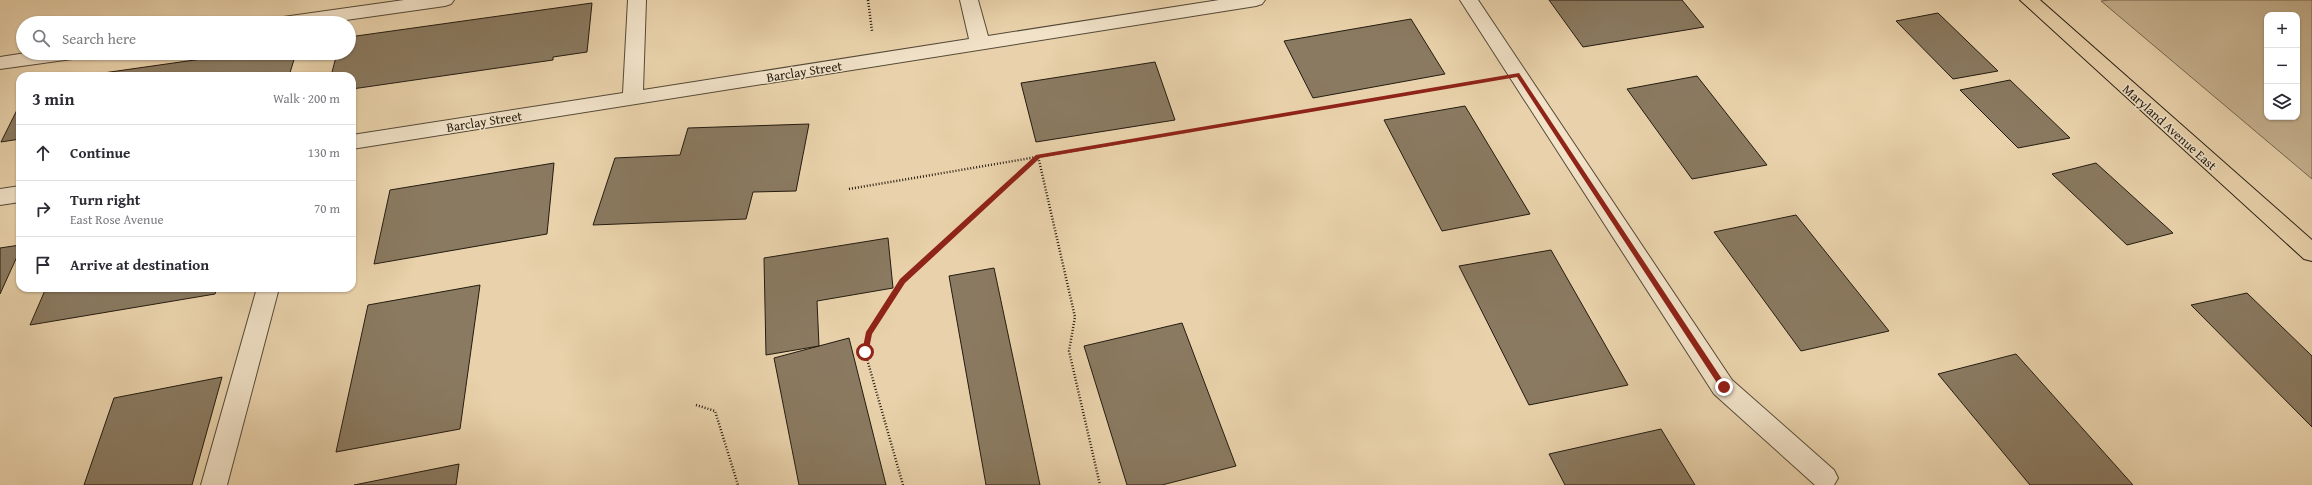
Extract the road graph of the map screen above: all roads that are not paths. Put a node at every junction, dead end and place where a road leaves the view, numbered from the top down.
1 (445, 0) edge
2 (637, 0) edge
3 (969, 0) edge
4 (1256, 0) edge
5 (1470, 0) edge
6 (2029, 0) edge
7 (332, 16) edge
8 (980, 43) junction
9 (22, 60) edge
10 (0, 63) edge
11 (633, 97) junction
12 (356, 141) edge
13 (16, 195) edge
14 (0, 197) edge
15 (2312, 253) edge
16 (267, 292) edge
17 (1825, 478) dead end
18 (214, 485) edge

1 - 7 street
2 - 11 street
3 - 8 street
4 - 8 street, Barclay Street
5 - 17 street
6 - 15 main road, Maryland Avenue East
8 - 11 street, Barclay Street
9 - 10 street
11 - 12 street, Barclay Street
13 - 14 street
16 - 18 street

